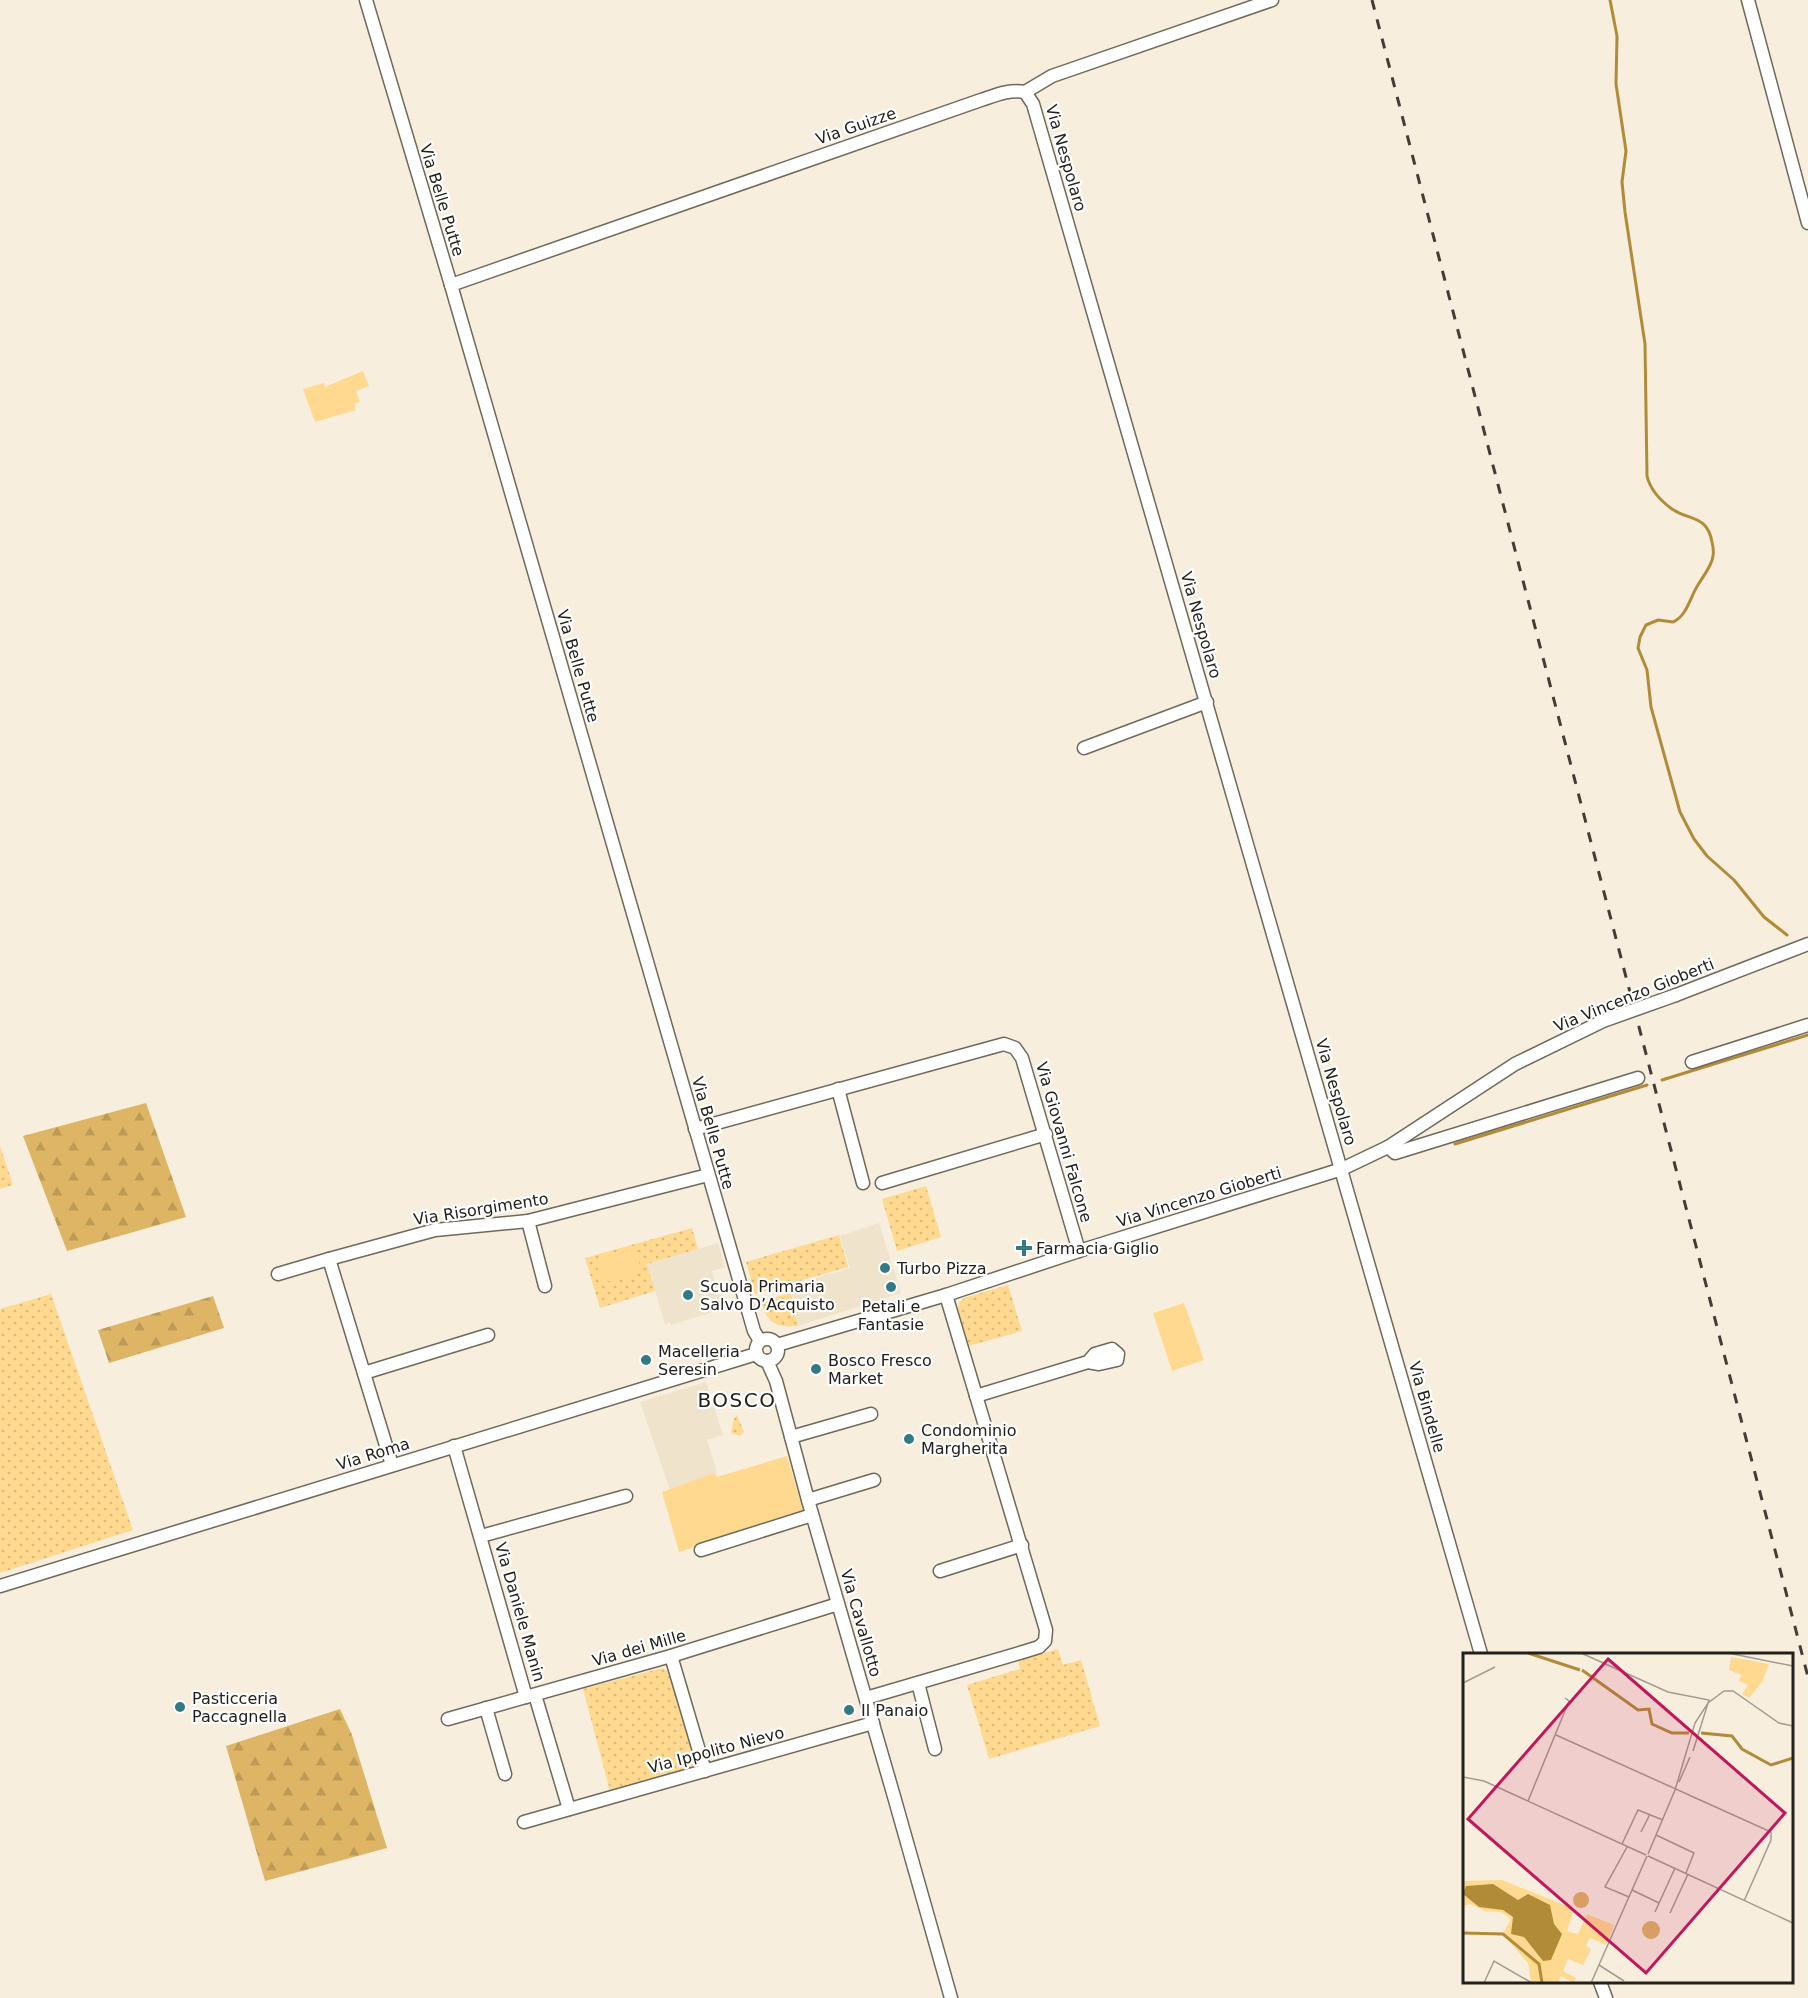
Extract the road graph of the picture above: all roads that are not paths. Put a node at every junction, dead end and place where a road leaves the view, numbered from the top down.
1 (366, 0) edge
2 (1272, 0) edge
3 (1748, 0) edge
4 (1025, 92) junction
5 (1808, 223) edge
6 (451, 285) junction
7 (1206, 702) junction
8 (1084, 748) dead end
9 (1808, 944) edge
10 (1808, 1025) edge
11 (1692, 1062) dead end
12 (1638, 1078) dead end
13 (838, 1089) junction
14 (695, 1129) junction
15 (1046, 1134) junction
16 (1388, 1147) junction
17 (1342, 1169) junction
18 (708, 1175) junction
19 (862, 1183) dead end
20 (882, 1183) dead end
21 (528, 1221) junction
22 (1079, 1251) junction
23 (329, 1259) junction
24 (278, 1274) dead end
25 (545, 1286) dead end
26 (946, 1295) junction
27 (488, 1335) dead end
28 (760, 1341) junction
29 (777, 1345) junction
30 (756, 1354) junction
31 (767, 1361) junction
32 (1088, 1362) dead end
33 (364, 1373) junction
34 (976, 1396) junction
35 (871, 1414) dead end
36 (791, 1437) junction
37 (454, 1446) junction
38 (392, 1465) junction
39 (874, 1480) dead end
40 (626, 1496) dead end
41 (808, 1500) junction
42 (812, 1515) junction
43 (481, 1536) junction
44 (1022, 1545) junction
45 (701, 1550) dead end
46 (940, 1571) dead end
47 (0, 1586) edge
48 (838, 1604) junction
49 (1481, 1653) edge
50 (671, 1656) junction
51 (918, 1683) junction
52 (530, 1696) junction
53 (866, 1698) junction
54 (486, 1708) junction
55 (448, 1719) dead end
56 (873, 1723) junction
57 (935, 1749) dead end
58 (705, 1771) junction
59 (505, 1774) dead end
60 (569, 1809) junction
61 (524, 1822) dead end
62 (1600, 1983) edge
63 (951, 1998) edge
64 (1606, 1998) edge

1 - 6 street, Via Belle Putte
2 - 4 street, Via Guizze
3 - 5 street
4 - 6 street, Via Guizze
4 - 7 street, Via Nespolaro
6 - 14 street, Via Belle Putte
7 - 8 street
7 - 17 street, Via Nespolaro
9 - 16 street, Via Vincenzo Gioberti, bridge
10 - 11 street
12 - 16 street, Via Vincenzo Gioberti
13 - 14 street, Via Giovanni Falcone
13 - 15 street, Via Giovanni Falcone
13 - 19 street
14 - 18 street, Via Belle Putte
15 - 20 street
15 - 22 street, Via Giovanni Falcone
16 - 17 street, Via Vincenzo Gioberti
17 - 22 street, Via Vincenzo Gioberti
17 - 49 street, Via Bindelle
18 - 21 street, Via Risorgimento
18 - 28 street, Via Belle Putte
21 - 23 street, Via Risorgimento
21 - 25 street
22 - 26 street, Via Vincenzo Gioberti
23 - 24 street, Via Risorgimento
23 - 33 street
26 - 29 street, Via Vincenzo Gioberti
26 - 34 street
27 - 33 street
28 - 29 street
28 - 30 street
29 - 31 street
30 - 31 street
30 - 37 street, Via Roma
31 - 36 street, Via Cavallotto
32 - 34 street
33 - 38 street
34 - 44 street
35 - 36 street
36 - 41 street, Via Cavallotto
37 - 38 street, Via Roma
37 - 43 street, Via Daniele Manin
38 - 47 street, Via Roma
39 - 41 street
40 - 43 street, Via Daniele Manin
41 - 42 street, Via Cavallotto
42 - 45 street
42 - 48 street, Via Cavallotto
43 - 52 street, Via Daniele Manin
44 - 46 street
44 - 51 street
48 - 50 street, Via dei Mille
48 - 53 street, Via Cavallotto
50 - 52 street, Via dei Mille
50 - 58 street
51 - 53 street
51 - 57 street
52 - 54 street, Via dei Mille
52 - 60 street
53 - 56 street, Via Cavallotto
54 - 55 street, Via dei Mille
54 - 59 street
56 - 58 street, Via Ippolito Nievo
56 - 63 street, Via Cavallotto
58 - 60 street, Via Ippolito Nievo
60 - 61 street, Via Ippolito Nievo
62 - 64 street

